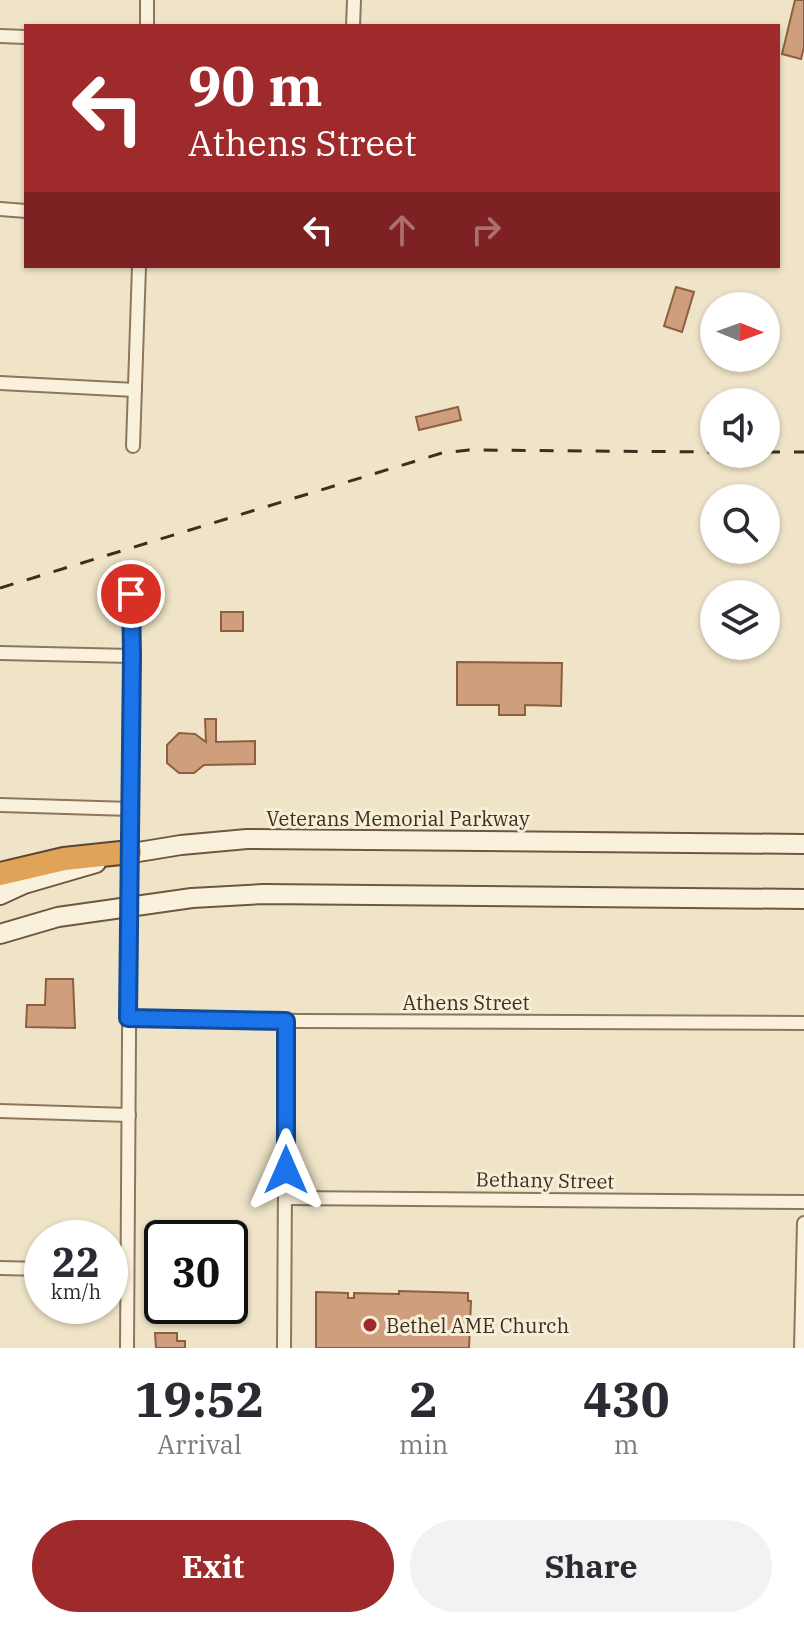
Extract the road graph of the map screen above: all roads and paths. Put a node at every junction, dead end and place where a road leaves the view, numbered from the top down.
1 (147, 0) edge
2 (354, 0) edge
3 (147, 24) edge
4 (353, 24) edge
5 (0, 36) edge
6 (24, 37) edge
7 (0, 209) edge
8 (24, 211) edge
9 (139, 268) edge
10 (0, 383) edge
11 (135, 390) junction
12 (133, 446) dead end
13 (132, 570) dead end
14 (0, 653) edge
15 (132, 656) junction
16 (0, 805) edge
17 (131, 809) junction
18 (804, 844) edge
19 (130, 852) junction
20 (0, 874) edge
21 (0, 895) edge
22 (804, 899) edge
23 (130, 907) junction
24 (0, 934) edge
25 (128, 1018) junction
26 (286, 1021) junction
27 (804, 1023) edge
28 (0, 1111) edge
29 (129, 1115) junction
30 (286, 1198) junction
31 (804, 1202) edge
32 (128, 1220) edge
33 (804, 1223) edge
34 (0, 1268) edge
35 (24, 1269) edge
36 (127, 1324) edge
37 (127, 1348) edge
38 (284, 1348) edge
39 (801, 1348) edge

1 - 3 street
2 - 4 street
5 - 6 street
7 - 8 street
9 - 11 street
10 - 11 street
11 - 12 street
13 - 15 street
14 - 15 street
15 - 17 street
16 - 17 street
17 - 19 street
18 - 19 street, Veterans Memorial Parkway
19 - 20 highway
19 - 21 street, Veterans Memorial Parkway
19 - 23 street
22 - 23 street
23 - 24 street
23 - 25 street
25 - 26 street, Athens Street
25 - 29 street
26 - 27 street, Athens Street
26 - 30 street
28 - 29 street
29 - 32 street
30 - 31 street, Bethany Street
30 - 38 street
33 - 39 street
34 - 35 street
36 - 37 street

